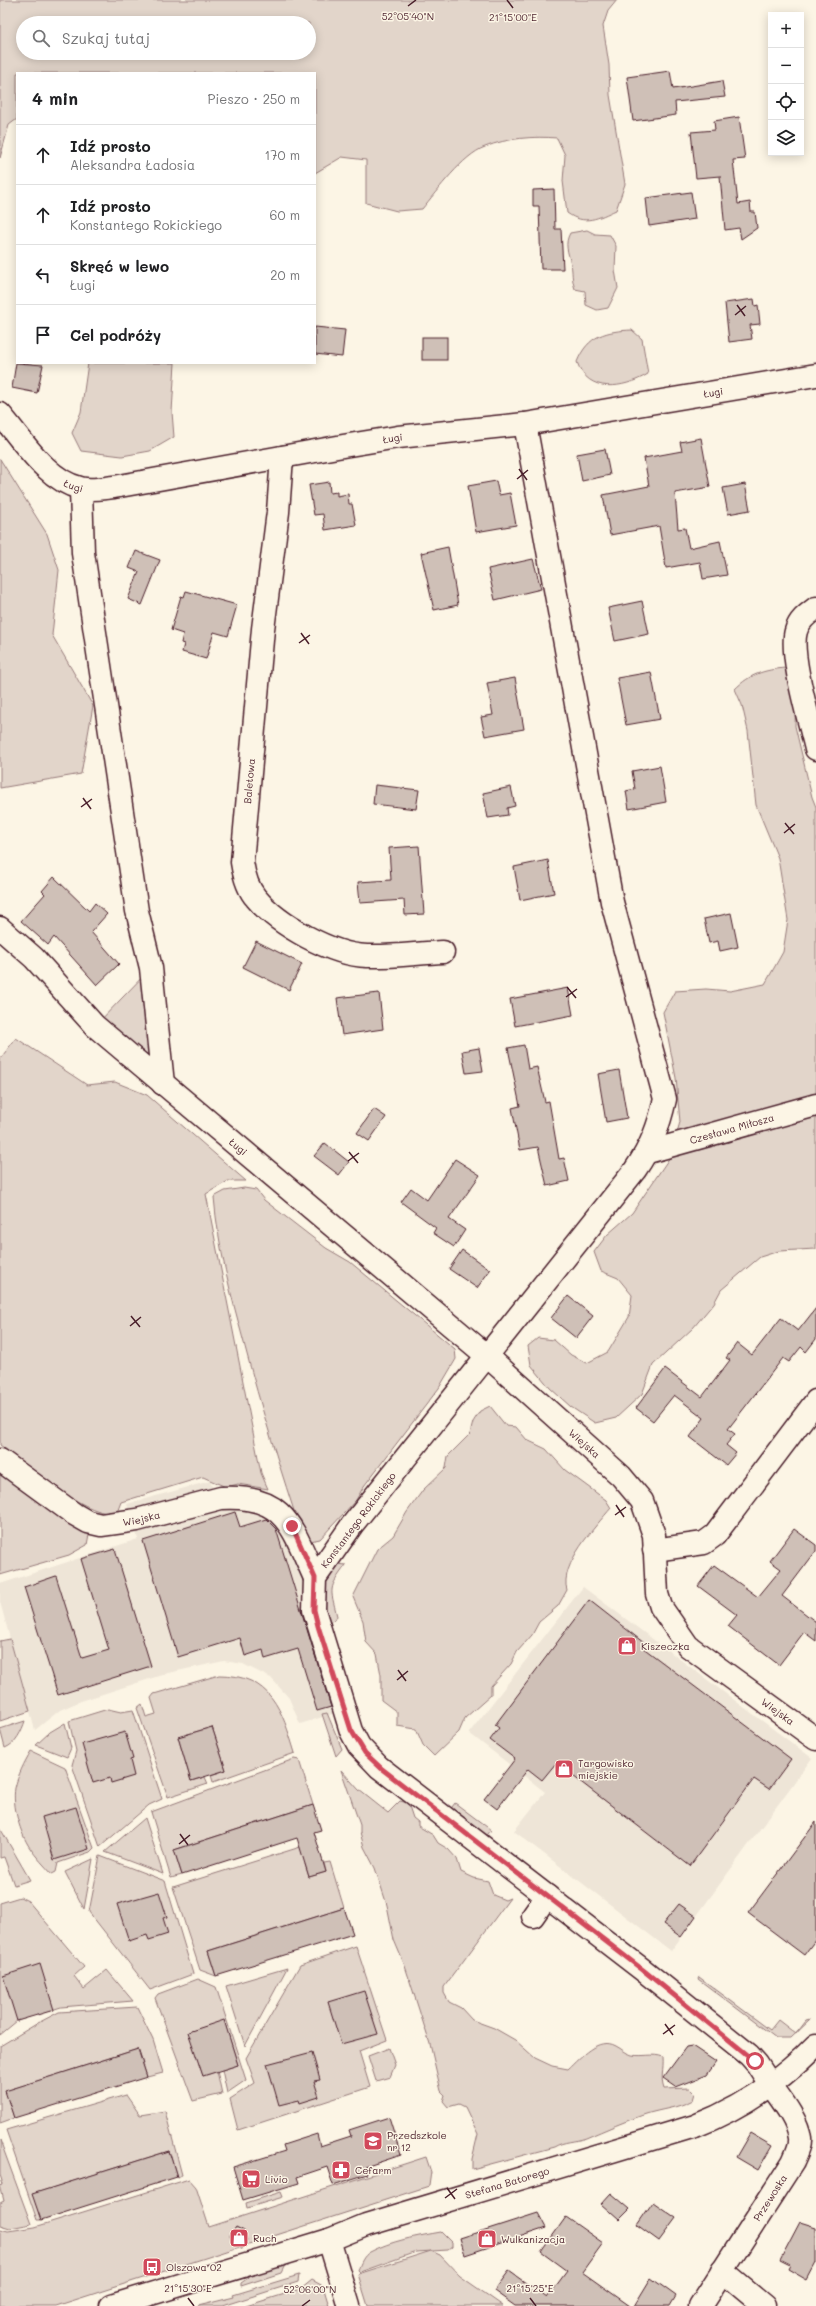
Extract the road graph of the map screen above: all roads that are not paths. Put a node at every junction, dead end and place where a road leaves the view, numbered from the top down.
1 (816, 375) edge
2 (0, 414) edge
3 (525, 424) junction
4 (282, 457) junction
5 (81, 489) junction
6 (816, 608) edge
7 (816, 750) edge
8 (0, 928) edge
9 (443, 952) dead end
10 (163, 1084) junction
11 (816, 1105) edge
12 (648, 1152) junction
13 (486, 1354) junction
14 (816, 1401) edge
15 (0, 1460) edge
16 (654, 1550) junction
17 (315, 1578) junction
18 (816, 1739) edge
19 (547, 1896) junction
20 (533, 1916) dead end
21 (816, 2045) edge
22 (770, 2084) junction
23 (329, 2240) junction
24 (722, 2271) junction
25 (111, 2306) edge
26 (349, 2306) edge
27 (700, 2306) edge
28 (764, 2306) edge

1 - 3 street, Ługi
2 - 5 street, Ługi
3 - 4 street, Ługi
3 - 12 street, Konstantego Rokickiego
4 - 5 street, Ługi
4 - 9 street, Baletowa
5 - 10 street
6 - 7 street
8 - 10 street, Ługi
10 - 13 street, Ługi
11 - 12 street, Czesława Miłosza
12 - 13 street, Konstantego Rokickiego
13 - 16 street, Wiejska
13 - 17 street, Konstantego Rokickiego
14 - 16 street
15 - 17 street, Wiejska
16 - 18 street, Wiejska
17 - 19 street, Konstantego Rokickiego
19 - 20 street
19 - 22 street, Przewoska
21 - 22 street, Stefana Batorego
22 - 23 street, Stefana Batorego
22 - 24 street, Przewoska
23 - 25 street, Stefana Batorego
23 - 26 street
24 - 27 street, Przewoska
24 - 28 street

